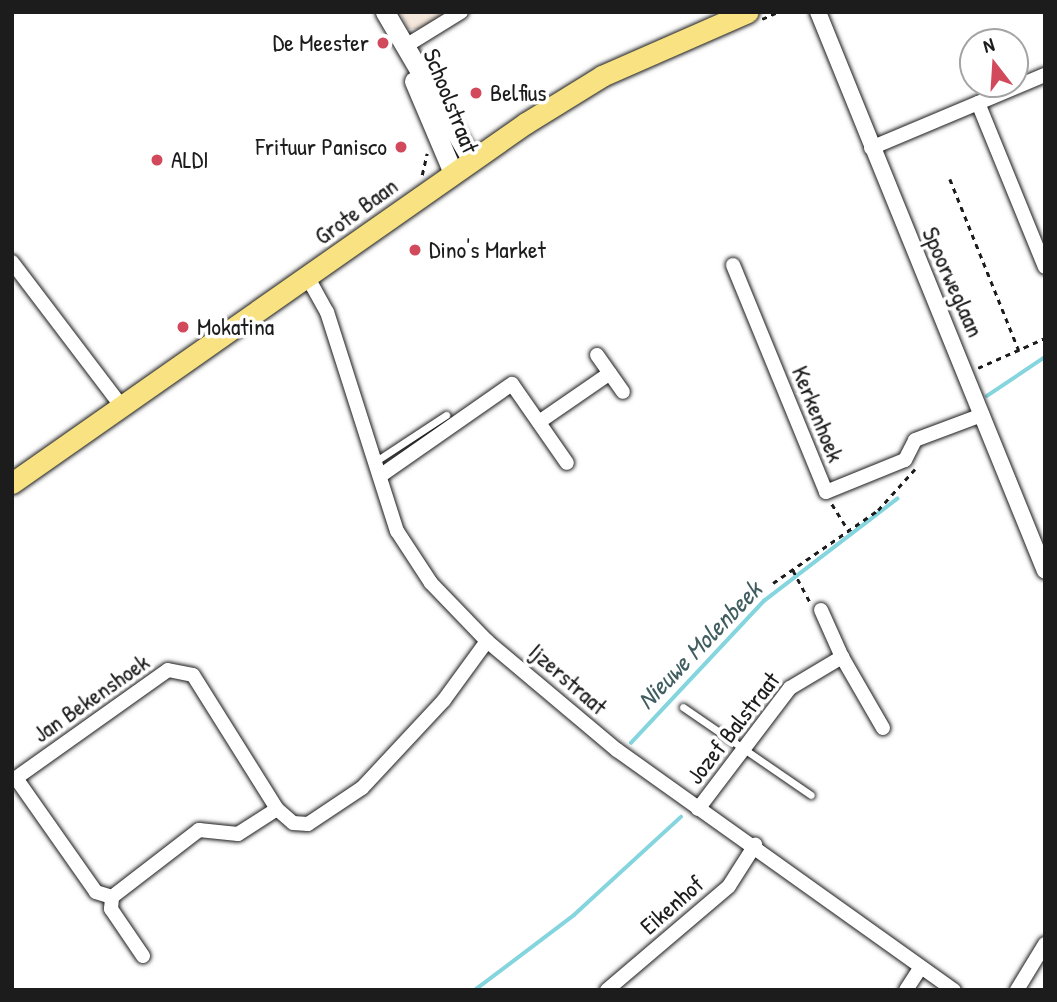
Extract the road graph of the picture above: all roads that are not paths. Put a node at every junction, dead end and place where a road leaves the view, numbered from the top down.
1 (385, 12) edge
2 (461, 12) edge
3 (748, 12) edge
4 (818, 12) edge
5 (404, 47) junction
6 (1045, 75) edge
7 (978, 103) junction
8 (871, 148) junction
9 (472, 160) junction
10 (453, 173) junction
11 (1014, 188) junction
12 (1045, 248) edge
13 (12, 262) edge
14 (733, 265) dead end
15 (1045, 267) edge
16 (308, 278) junction
17 (597, 355) dead end
18 (610, 373) junction
19 (623, 392) dead end
20 (122, 407) junction
21 (446, 415) dead end
22 (982, 415) junction
23 (539, 422) junction
24 (568, 463) dead end
25 (378, 469) junction
26 (12, 483) edge
27 (1045, 571) edge
28 (821, 610) road end
29 (487, 641) junction
30 (842, 657) junction
31 (683, 707) dead end
32 (883, 728) dead end
33 (741, 751) junction
34 (811, 795) dead end
35 (277, 809) junction
36 (698, 809) junction
37 (755, 845) junction
38 (112, 897) junction
39 (1045, 944) edge
40 (143, 956) dead end
41 (921, 967) junction
42 (607, 990) edge
43 (906, 990) edge
44 (954, 990) edge
45 (1017, 990) edge

1 - 5 main road, Schoolstraat
2 - 5 street
3 - 9 main road, Grote Baan
4 - 8 street, Spoorweglaan
5 - 9 main road, Schoolstraat
5 - 10 main road, Schoolstraat
6 - 7 street
7 - 8 street
7 - 11 street
8 - 22 street, Spoorweglaan
9 - 10 main road, Grote Baan
10 - 16 main road, Grote Baan
11 - 12 street
11 - 15 street
13 - 20 street
14 - 22 street, Kerkenhoek
16 - 20 main road, Grote Baan
16 - 25 street, Ijzerstraat
17 - 18 street
18 - 19 street
18 - 23 street
20 - 26 main road, Grote Baan
21 - 25 lane
22 - 27 street, Spoorweglaan
23 - 24 street
23 - 25 street
25 - 29 street, Ijzerstraat
28 - 30 street
29 - 35 street
29 - 36 street, Ijzerstraat
30 - 32 street
30 - 33 street, Jozef Balstraat
31 - 33 lane
33 - 34 lane
33 - 36 street, Jozef Balstraat
35 - 38 street
35 - 38 street, Jan Bekenshoek
36 - 37 street, Ijzerstraat
37 - 41 street, Ijzerstraat
37 - 42 street, Eikenhof
38 - 40 street
39 - 45 street
41 - 43 street
41 - 44 street, Ijzerstraat

